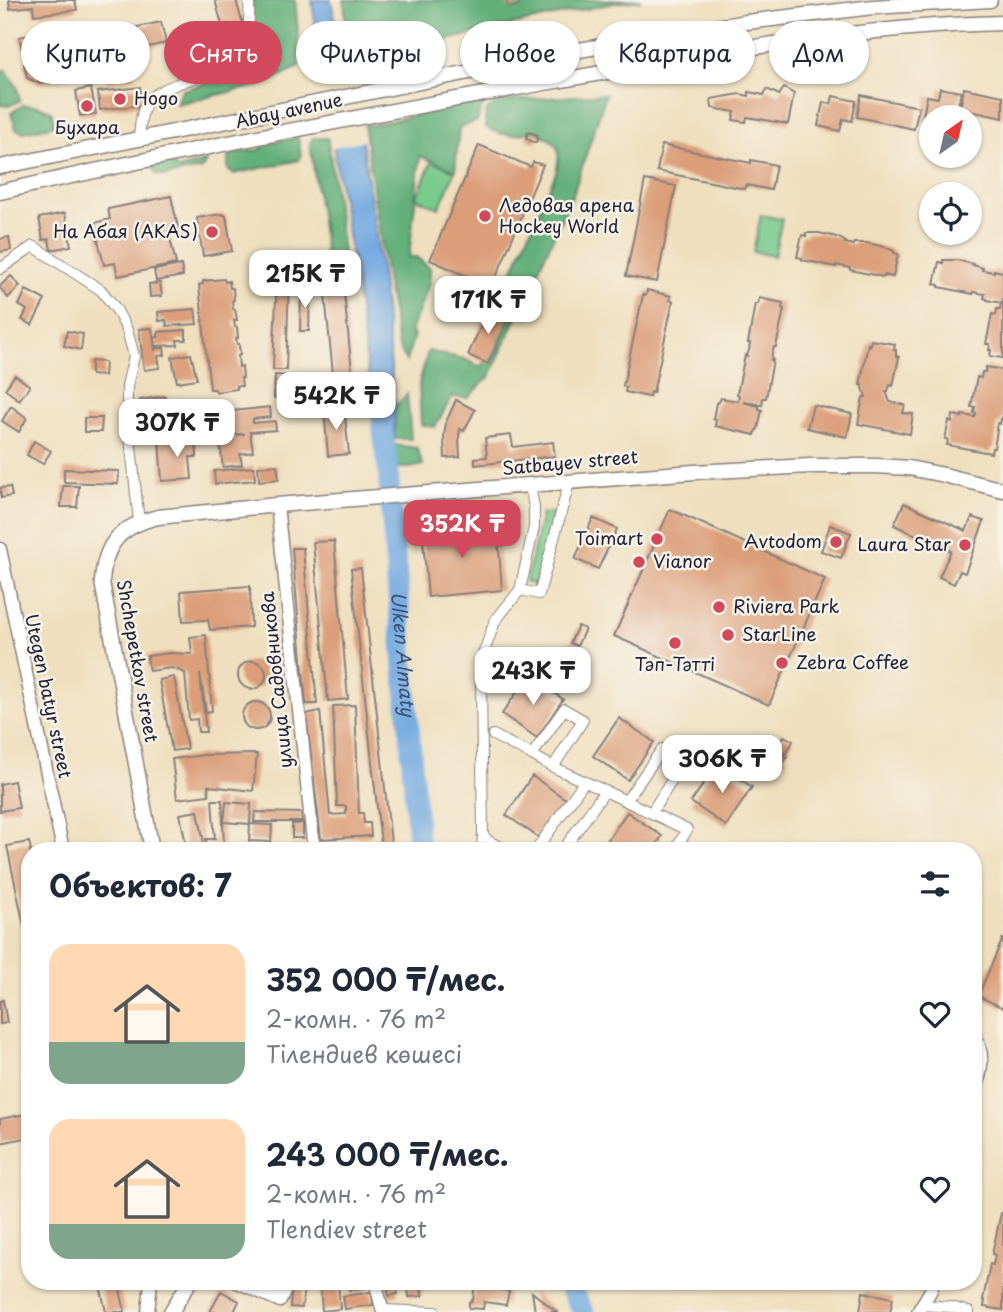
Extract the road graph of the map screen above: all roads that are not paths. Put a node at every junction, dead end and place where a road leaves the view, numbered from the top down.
1 (249, 0) edge
2 (990, 0) edge
3 (1003, 23) edge
4 (139, 139) junction
5 (1, 166) edge
6 (0, 192) edge
7 (0, 269) edge
8 (569, 483) junction
9 (530, 486) junction
10 (1003, 491) edge
11 (277, 505) junction
12 (139, 522) junction
13 (0, 549) edge
14 (520, 590) junction
15 (493, 735) dead end
16 (532, 755) junction
17 (553, 767) junction
18 (583, 782) junction
19 (605, 791) junction
20 (626, 801) junction
21 (651, 813) junction
22 (483, 835) junction
23 (61, 842) edge
24 (150, 842) edge
25 (313, 842) edge
26 (483, 842) edge
27 (490, 842) edge
28 (542, 842) edge
29 (569, 842) edge
30 (680, 842) edge
31 (150, 1290) edge
32 (184, 1290) edge
33 (251, 1290) edge
34 (377, 1290) edge
35 (931, 1290) edge
36 (279, 1306) edge
37 (920, 1309) edge
38 (383, 1311) edge
39 (148, 1312) edge
40 (171, 1312) edge
41 (435, 1312) edge
42 (969, 1312) edge

1 - 4 street
2 - 4 main road, Abay avenue
3 - 6 main road, Abay avenue
4 - 5 main road, Abay avenue
7 - 12 street
8 - 9 main road, Satbayev street
8 - 10 main road, Satbayev street
8 - 14 street
9 - 11 main road, Satbayev street
9 - 14 street
11 - 12 main road, Satbayev street
11 - 25 street, улица Садовникова
12 - 24 main road, Shchepetkov street
13 - 23 street, Utegen batyr street
14 - 22 street
15 - 16 street
16 - 17 street
16 - 17 street
17 - 18 street
18 - 19 street
18 - 28 street
19 - 20 street
19 - 29 street
20 - 21 street
20 - 21 street
21 - 30 street
22 - 26 street
22 - 27 street
31 - 39 street
32 - 40 main road
33 - 36 street
34 - 38 street
35 - 37 street
37 - 42 street
38 - 41 street

